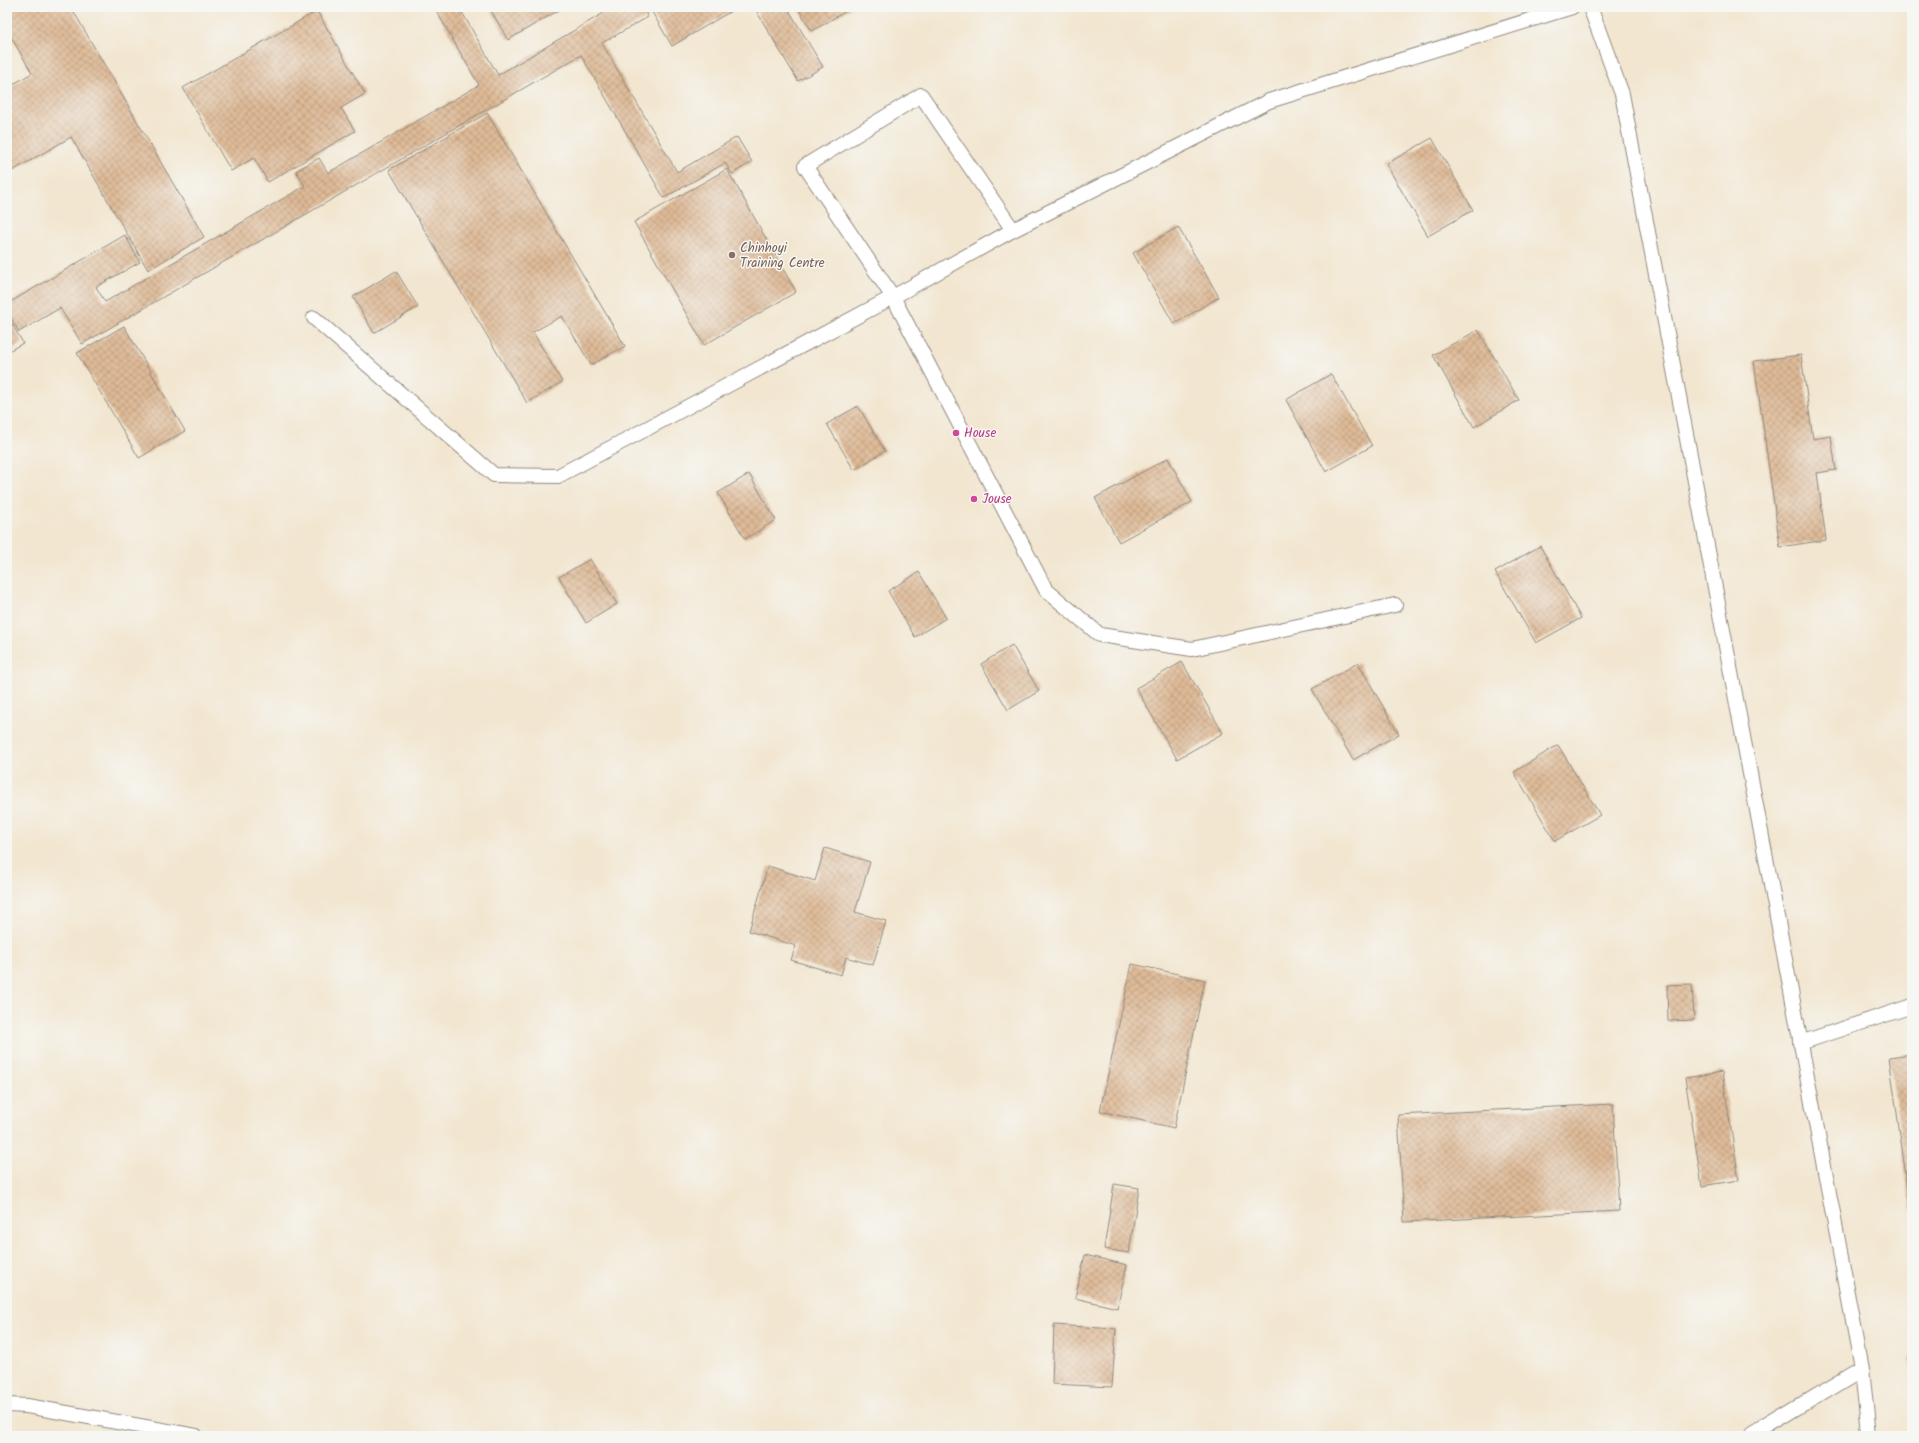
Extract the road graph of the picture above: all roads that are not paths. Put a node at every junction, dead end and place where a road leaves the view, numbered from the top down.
1 (1572, 7) edge
2 (1590, 7) edge
3 (1013, 230) junction
4 (893, 297) junction
5 (314, 318) dead end
6 (1394, 605) dead end
7 (1912, 1006) edge
8 (1800, 1043) junction
9 (1862, 1368) junction
10 (7, 1405) edge
11 (196, 1436) edge
12 (1749, 1436) edge
13 (1869, 1436) edge

1 - 3 lane
2 - 8 lane
3 - 4 lane
3 - 4 lane
4 - 5 lane
4 - 6 lane
7 - 8 lane
8 - 9 lane
9 - 12 lane
9 - 13 lane
10 - 11 lane

